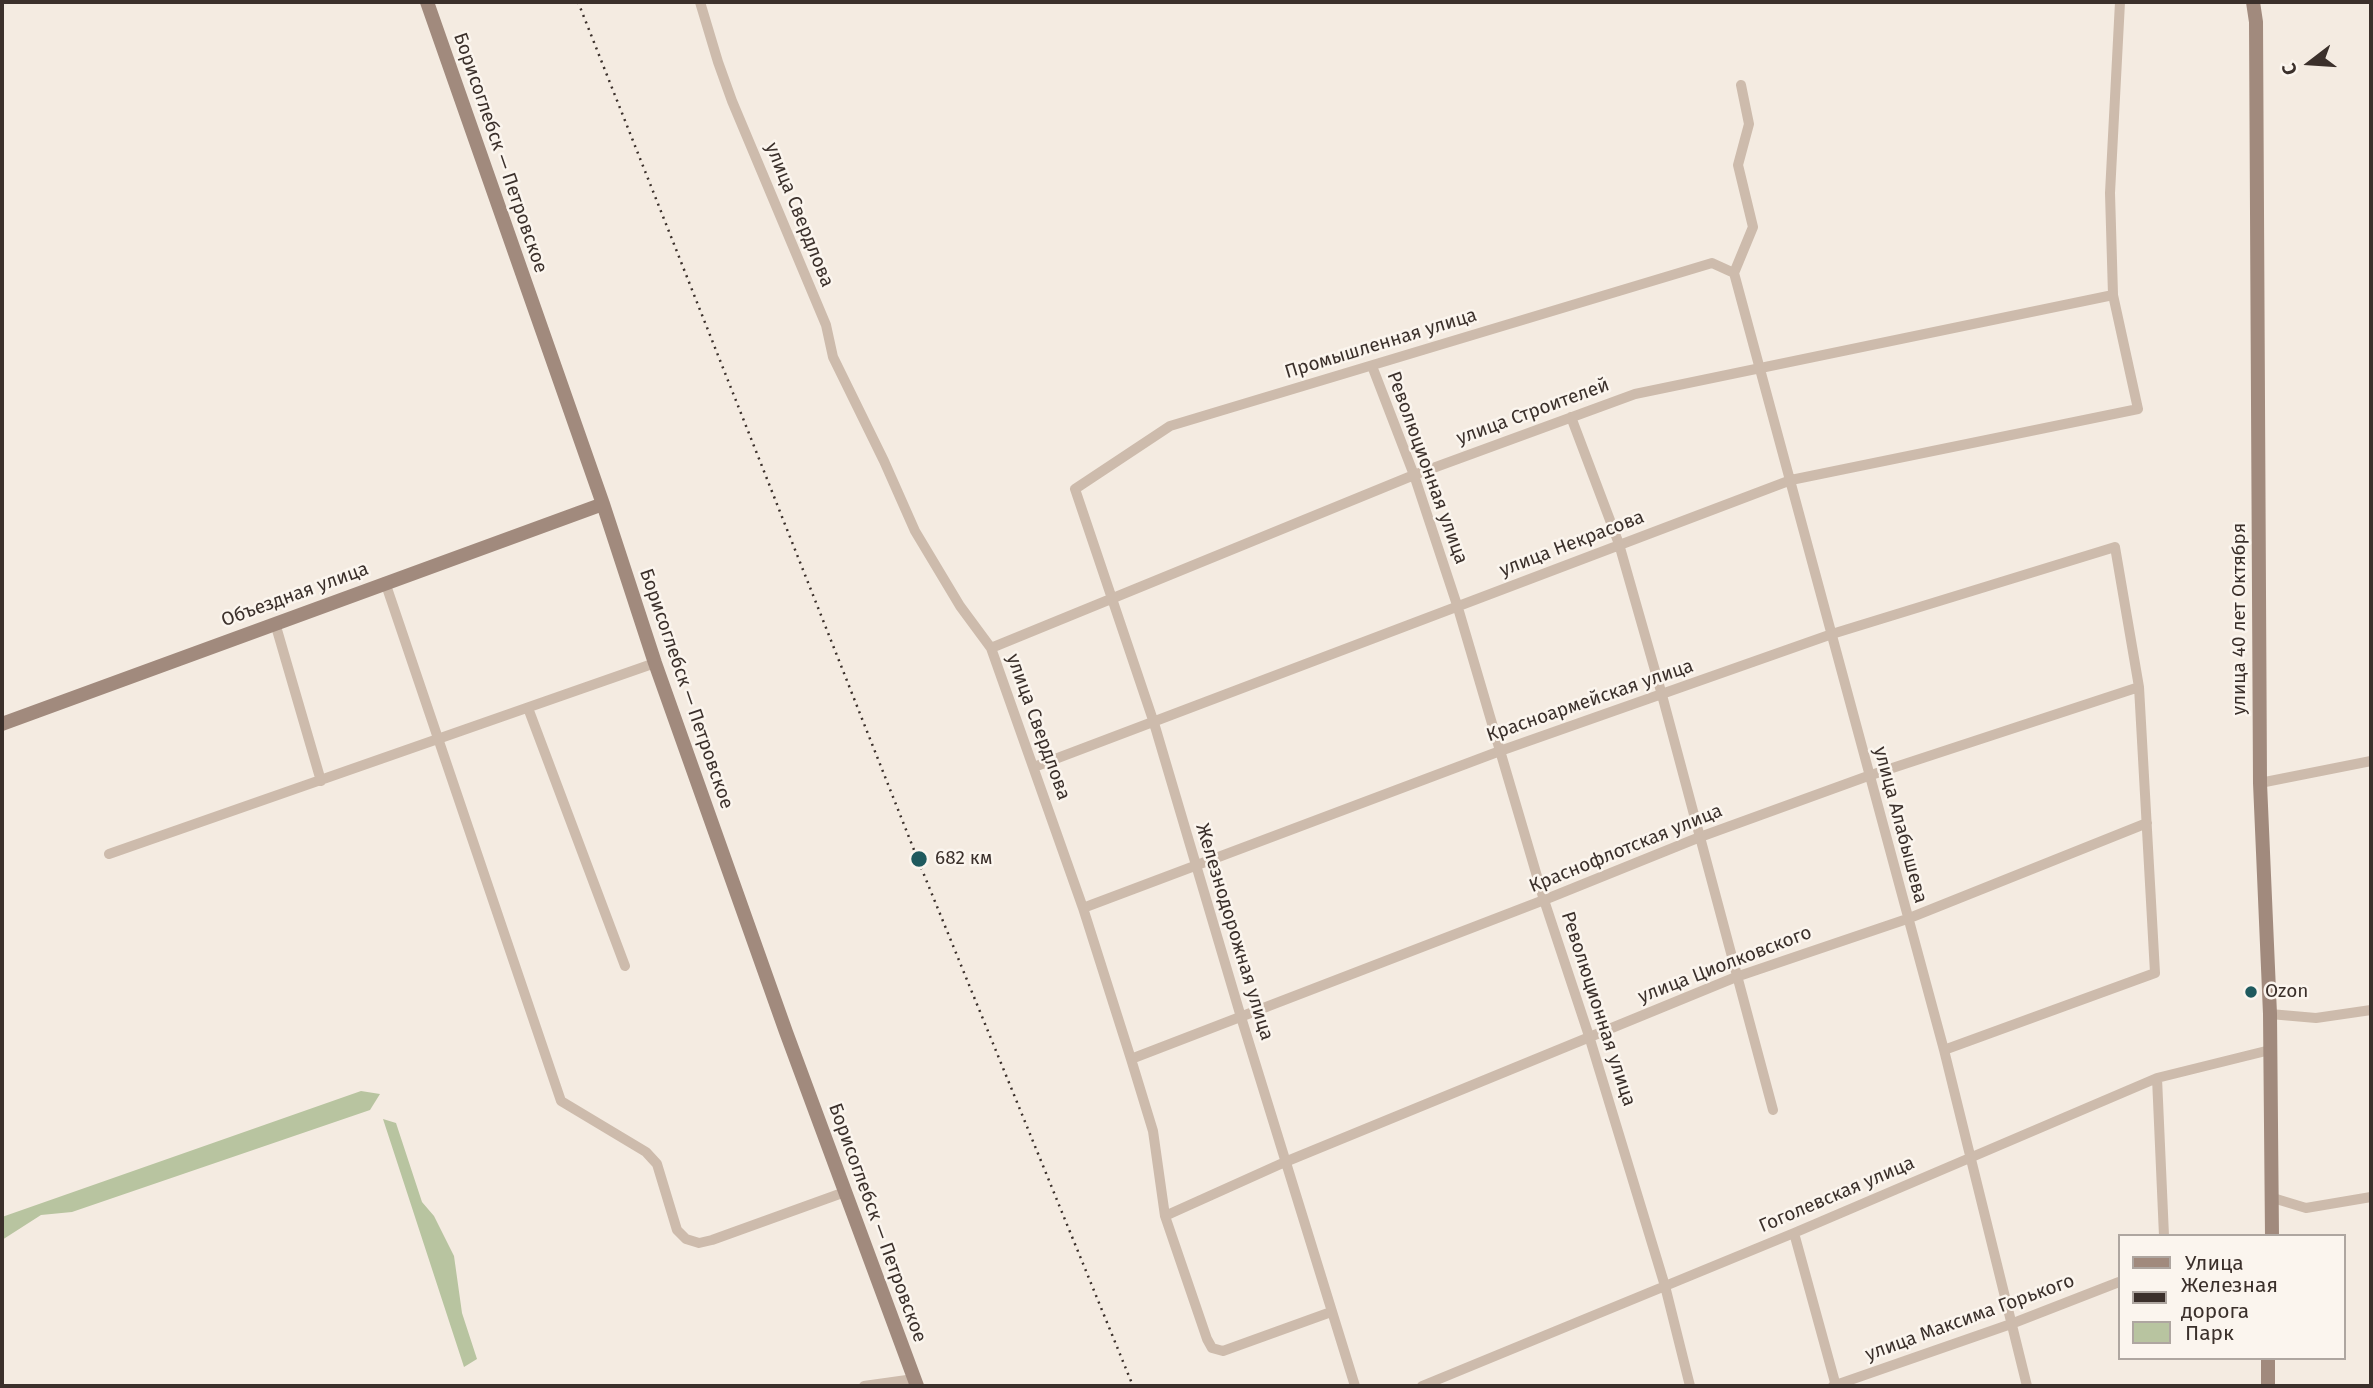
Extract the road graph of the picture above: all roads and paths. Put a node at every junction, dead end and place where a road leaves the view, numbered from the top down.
1 (427, 2) edge
2 (700, 2) edge
3 (2120, 2) edge
4 (2253, 2) edge
5 (1741, 85) dead end
6 (1734, 273) junction
7 (2113, 295) junction
8 (1372, 366) junction
9 (1762, 369) junction
10 (1571, 417) junction
11 (1414, 475) junction
12 (1791, 480) junction
13 (1075, 489) joint
14 (603, 504) junction
15 (1619, 544) junction
16 (385, 582) junction
17 (1113, 600) junction
18 (1458, 608) junction
19 (275, 623) junction
20 (1832, 634) junction
21 (991, 648) junction
22 (655, 663) junction
23 (2139, 687) junction
24 (1662, 695) junction
25 (528, 708) junction
26 (1154, 723) junction
27 (2, 724) edge
28 (439, 739) junction
29 (1500, 751) junction
30 (2371, 761) edge
31 (1034, 767) junction
32 (1868, 776) junction
33 (321, 781) junction
34 (2260, 783) junction
35 (2147, 823) junction
36 (1700, 837) junction
37 (109, 854) dead end
38 (1197, 867) junction
39 (1544, 900) junction
40 (1083, 908) junction
41 (1906, 919) junction
42 (625, 966) dead end
43 (1736, 977) junction
44 (2371, 1010) edge
45 (2270, 1014) junction
46 (1241, 1017) junction
47 (1589, 1037) junction
48 (2270, 1049) junction
49 (1944, 1050) junction
50 (1131, 1059) junction
51 (2157, 1078) junction
52 (1773, 1110) dead end
53 (1970, 1157) junction
54 (1285, 1162) junction
55 (845, 1192) junction
56 (2371, 1197) edge
57 (2273, 1198) junction
58 (1165, 1216) junction
59 (1794, 1233) junction
60 (2164, 1234) edge
61 (2272, 1234) edge
62 (2118, 1282) edge
63 (1665, 1286) junction
64 (1331, 1312) junction
65 (2011, 1324) junction
66 (2269, 1360) edge
67 (916, 1382) edge
68 (864, 1386) edge
69 (1355, 1386) edge
70 (1422, 1386) edge
71 (1690, 1386) edge
72 (1835, 1386) edge
73 (2027, 1386) edge
74 (2268, 1386) edge

1 - 14 street, Борисоглебск — Петровское
2 - 21 street, улица Свердлова
3 - 7 street
4 - 34 street, улица 40 лет Октября
5 - 6 street
6 - 8 street, Промышленная улица
6 - 9 street, улица Алабышева
7 - 9 street, улица Строителей
7 - 12 street, улица Некрасова
8 - 11 street, Революционная улица
8 - 13 street, Промышленная улица
9 - 10 street, улица Строителей
9 - 12 street, улица Алабышева
10 - 11 street, улица Строителей
10 - 15 street
11 - 17 street, улица Строителей
11 - 18 street, Революционная улица
12 - 15 street, улица Некрасова
12 - 20 street, улица Алабышева
13 - 17 street, Железнодорожная улица
14 - 16 street, Объездная улица
14 - 22 street, Борисоглебск — Петровское
15 - 18 street, улица Некрасова
15 - 24 street
16 - 19 street, Объездная улица
16 - 28 street
17 - 21 street, улица Строителей
17 - 26 street, Железнодорожная улица
18 - 26 street, улица Некрасова
18 - 29 street, Революционная улица
19 - 27 street, Объездная улица
19 - 33 street
20 - 23 street, Красноармейская улица
20 - 24 street, Красноармейская улица
20 - 32 street, улица Алабышева
21 - 31 street, улица Свердлова
22 - 25 street
22 - 55 street, Борисоглебск — Петровское
23 - 32 street, Краснофлотская улица
23 - 35 street
24 - 29 street, Красноармейская улица
24 - 36 street
25 - 28 street
25 - 42 street
26 - 31 street, улица Некрасова
26 - 38 street, Железнодорожная улица
28 - 33 street
28 - 55 street
29 - 38 street, Красноармейская улица
29 - 39 street, Революционная улица
30 - 34 street
31 - 40 street, улица Свердлова
32 - 36 street, Краснофлотская улица
32 - 41 street, улица Алабышева
33 - 37 street
34 - 45 street, улица 40 лет Октября
35 - 41 street, улица Циолковского
35 - 49 street
36 - 39 street, Краснофлотская улица
36 - 43 street
38 - 40 street, Красноармейская улица
38 - 46 street, Железнодорожная улица
39 - 46 street, Краснофлотская улица
39 - 47 street, Революционная улица
40 - 50 street, улица Свердлова
41 - 43 street, улица Циолковского
41 - 49 street, улица Алабышева
43 - 47 street, улица Циолковского
43 - 52 street
44 - 45 street
45 - 48 street, улица 40 лет Октября
46 - 50 street, Краснофлотская улица
46 - 54 street, Железнодорожная улица
47 - 54 street, улица Циолковского
47 - 63 street, Революционная улица
48 - 51 street, Гоголевская улица
48 - 57 street, улица 40 лет Октября
49 - 53 street, улица Алабышева
50 - 58 street, улица Свердлова
51 - 53 street, Гоголевская улица
51 - 60 street
53 - 59 street, Гоголевская улица
53 - 65 street, улица Алабышева
54 - 58 street, улица Циолковского
54 - 64 street, Железнодорожная улица
55 - 67 street, Борисоглебск — Петровское
56 - 57 street
57 - 61 street, улица 40 лет Октября
58 - 64 street, улица Свердлова
59 - 63 street, Гоголевская улица
59 - 72 street
62 - 65 street, улица Максима Горького
63 - 70 street, Гоголевская улица
63 - 71 street, Революционная улица
64 - 69 street, Железнодорожная улица
65 - 72 street, улица Максима Горького
65 - 73 street, улица Алабышева
66 - 74 street
67 - 68 street

